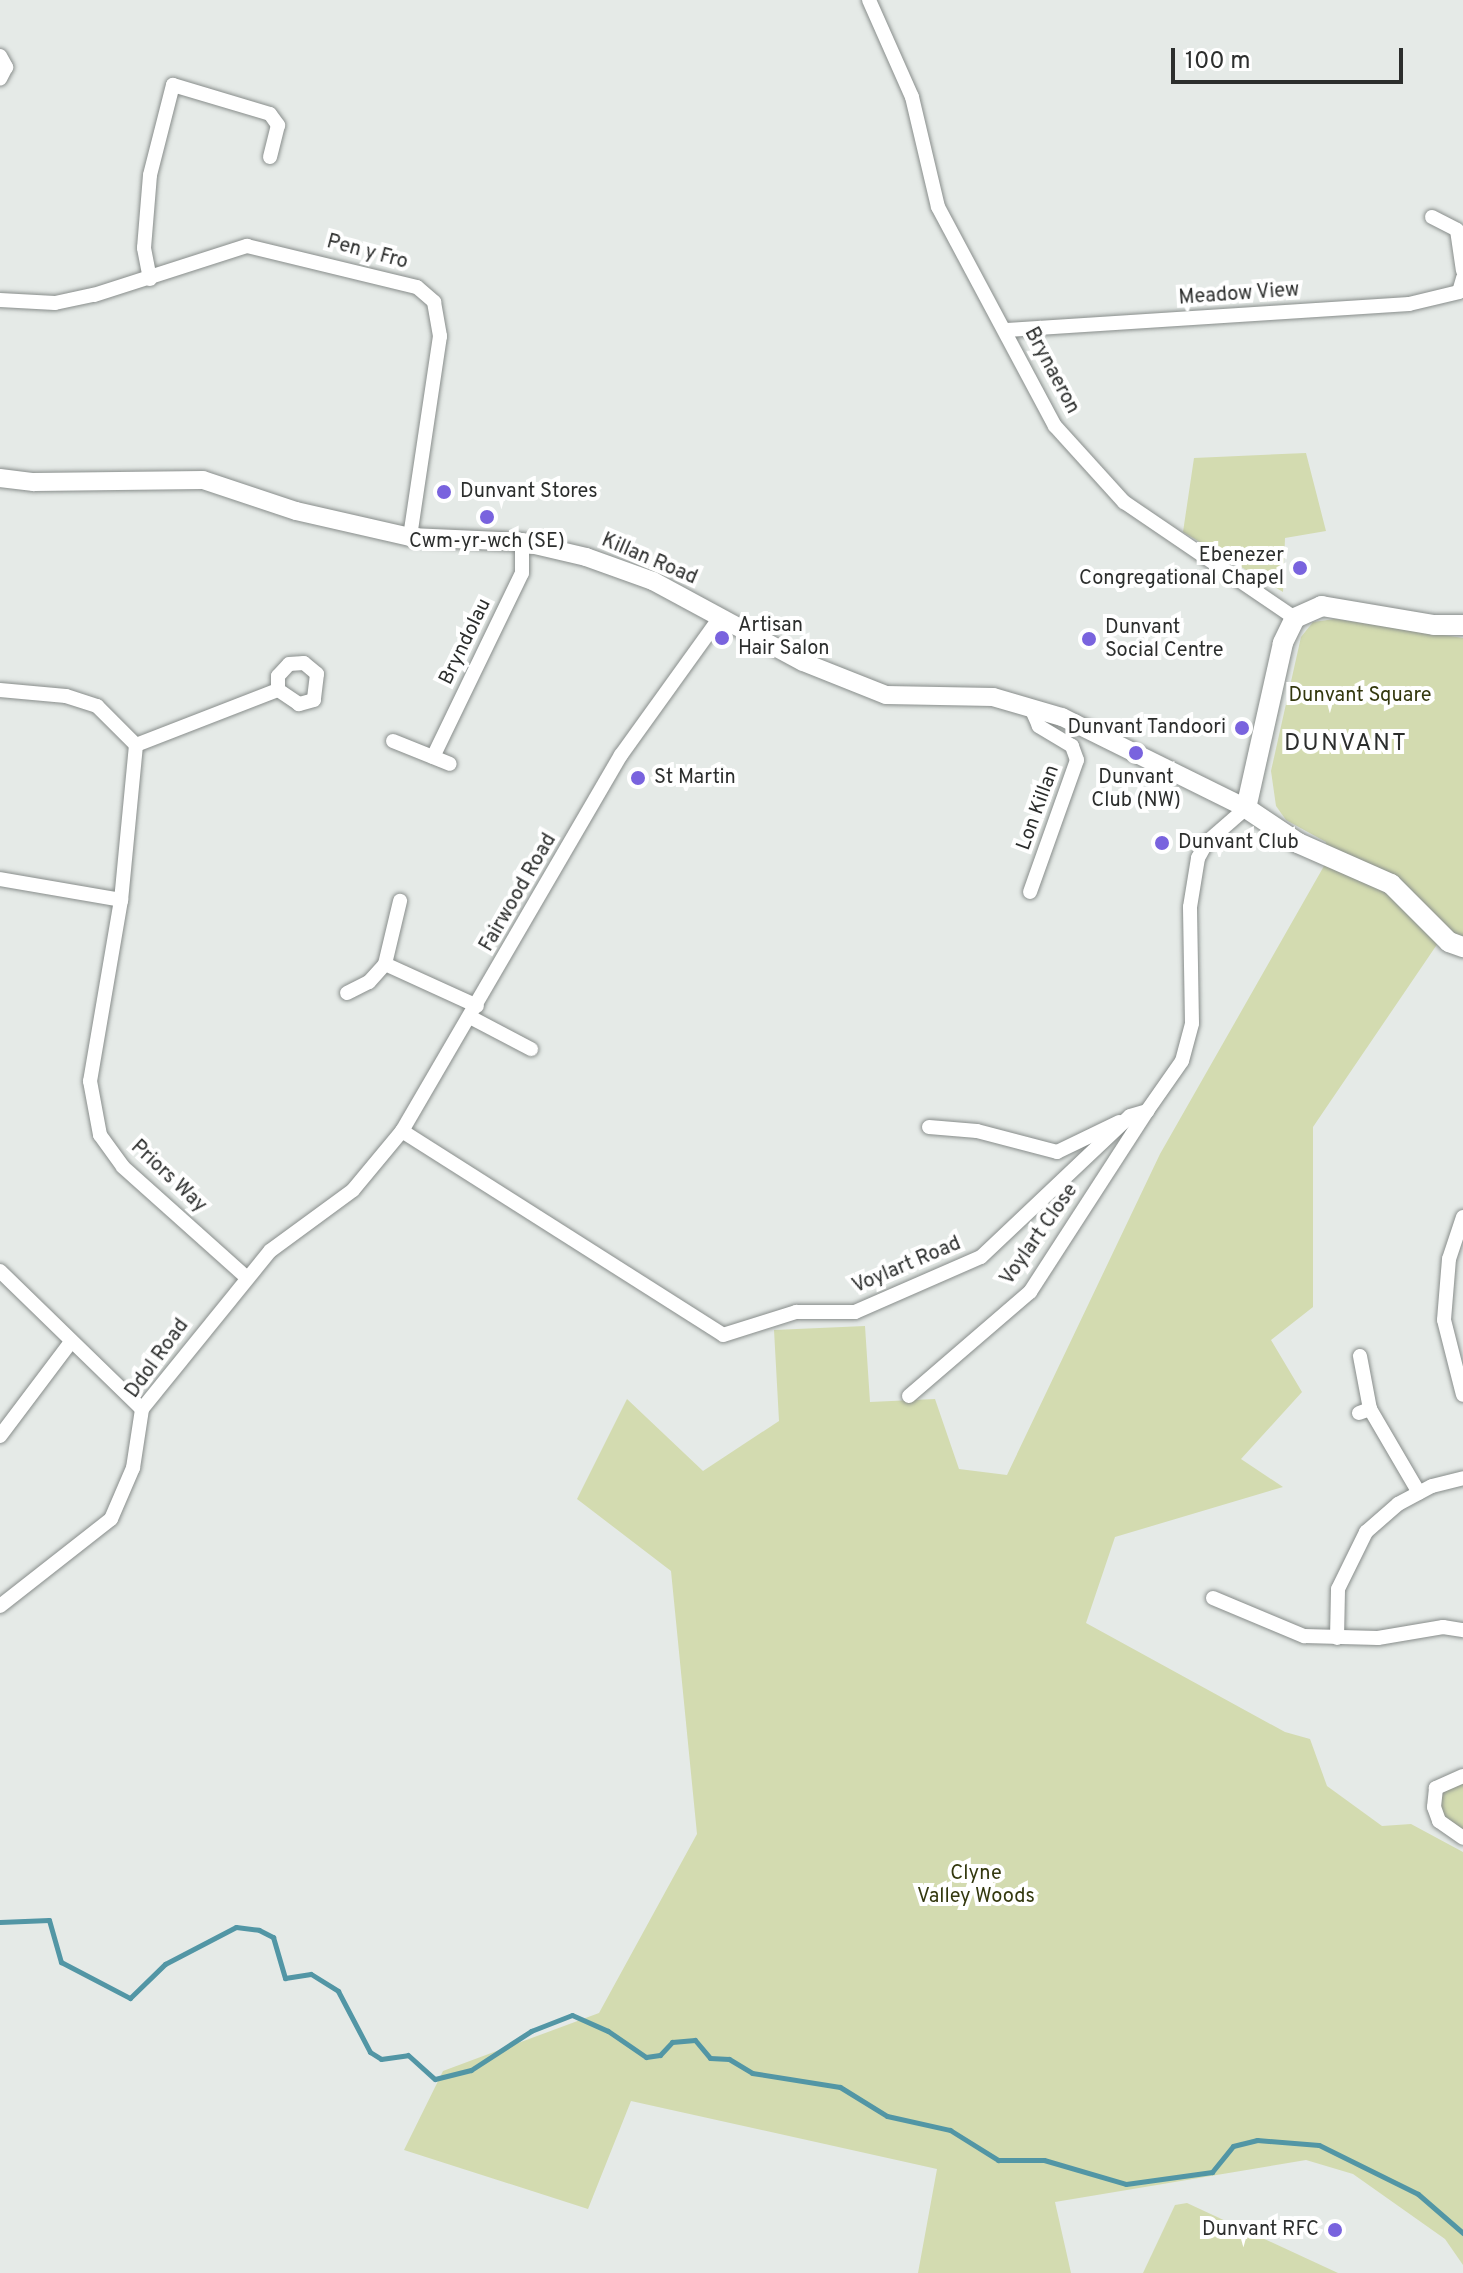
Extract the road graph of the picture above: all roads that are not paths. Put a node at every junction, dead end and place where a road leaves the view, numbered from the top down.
1 (869, 0) edge
2 (0, 56) edge
3 (0, 79) edge
4 (270, 157) dead end
5 (1432, 217) dead end
6 (1463, 271) edge
7 (1463, 278) edge
8 (150, 279) junction
9 (0, 300) edge
10 (1007, 330) junction
11 (0, 478) edge
12 (410, 537) junction
13 (522, 542) junction
14 (720, 617) junction
15 (1295, 618) junction
16 (1463, 625) edge
17 (0, 690) edge
18 (278, 690) dead end
19 (1031, 708) junction
20 (393, 741) dead end
21 (136, 745) junction
22 (433, 757) junction
23 (450, 764) dead end
24 (1246, 808) junction
25 (0, 879) edge
26 (1030, 892) dead end
27 (121, 900) junction
28 (400, 901) dead end
29 (1456, 945) edge
30 (385, 964) junction
31 (347, 993) dead end
32 (474, 1011) junction
33 (531, 1049) dead end
34 (1147, 1111) junction
35 (1130, 1116) junction
36 (929, 1127) dead end
37 (402, 1131) junction
38 (353, 1190) joint
39 (1463, 1217) edge
40 (0, 1271) edge
41 (246, 1277) junction
42 (70, 1343) junction
43 (1360, 1356) dead end
44 (1463, 1395) edge
45 (909, 1396) dead end
46 (142, 1409) junction
47 (0, 1436) edge
48 (1463, 1478) edge
49 (1419, 1493) junction
50 (1211, 1597) dead end
51 (0, 1606) edge
52 (1463, 1630) edge
53 (1337, 1638) junction
54 (1463, 1776) edge
55 (1463, 1838) edge

1 - 10 street, Brynaeron
2 - 3 street
4 - 8 street
5 - 6 street
7 - 10 street, Meadow View
8 - 9 street, Pen y Fro
8 - 12 street, Pen y Fro
10 - 15 street, Brynaeron
11 - 12 street, Killan Road
12 - 13 street, Killan Road
13 - 14 street, Killan Road
13 - 22 street, Bryndolau
14 - 19 street, Killan Road
14 - 32 street, Fairwood Road
15 - 16 main road
15 - 24 main road
17 - 21 street
18 - 21 street
19 - 24 street, Killan Road
19 - 26 street, Lon Killan
20 - 22 street
21 - 27 street, Priors Way
22 - 23 street
24 - 29 main road
24 - 34 street
25 - 27 street
27 - 41 street, Priors Way
28 - 30 street
30 - 31 street
30 - 32 street
32 - 33 street
32 - 37 street, Fairwood Road
34 - 35 street, Voylart Road
34 - 45 street, Voylart Close
35 - 36 street
35 - 37 street, Voylart Road
37 - 38 street, Fairwood Road
38 - 41 street, Ddol Road
39 - 44 street
40 - 42 street
41 - 46 street, Ddol Road
42 - 46 street
42 - 47 street
43 - 49 street
46 - 51 street, Ddol Road
48 - 49 street
49 - 53 street
50 - 53 street
52 - 53 street
54 - 55 street

